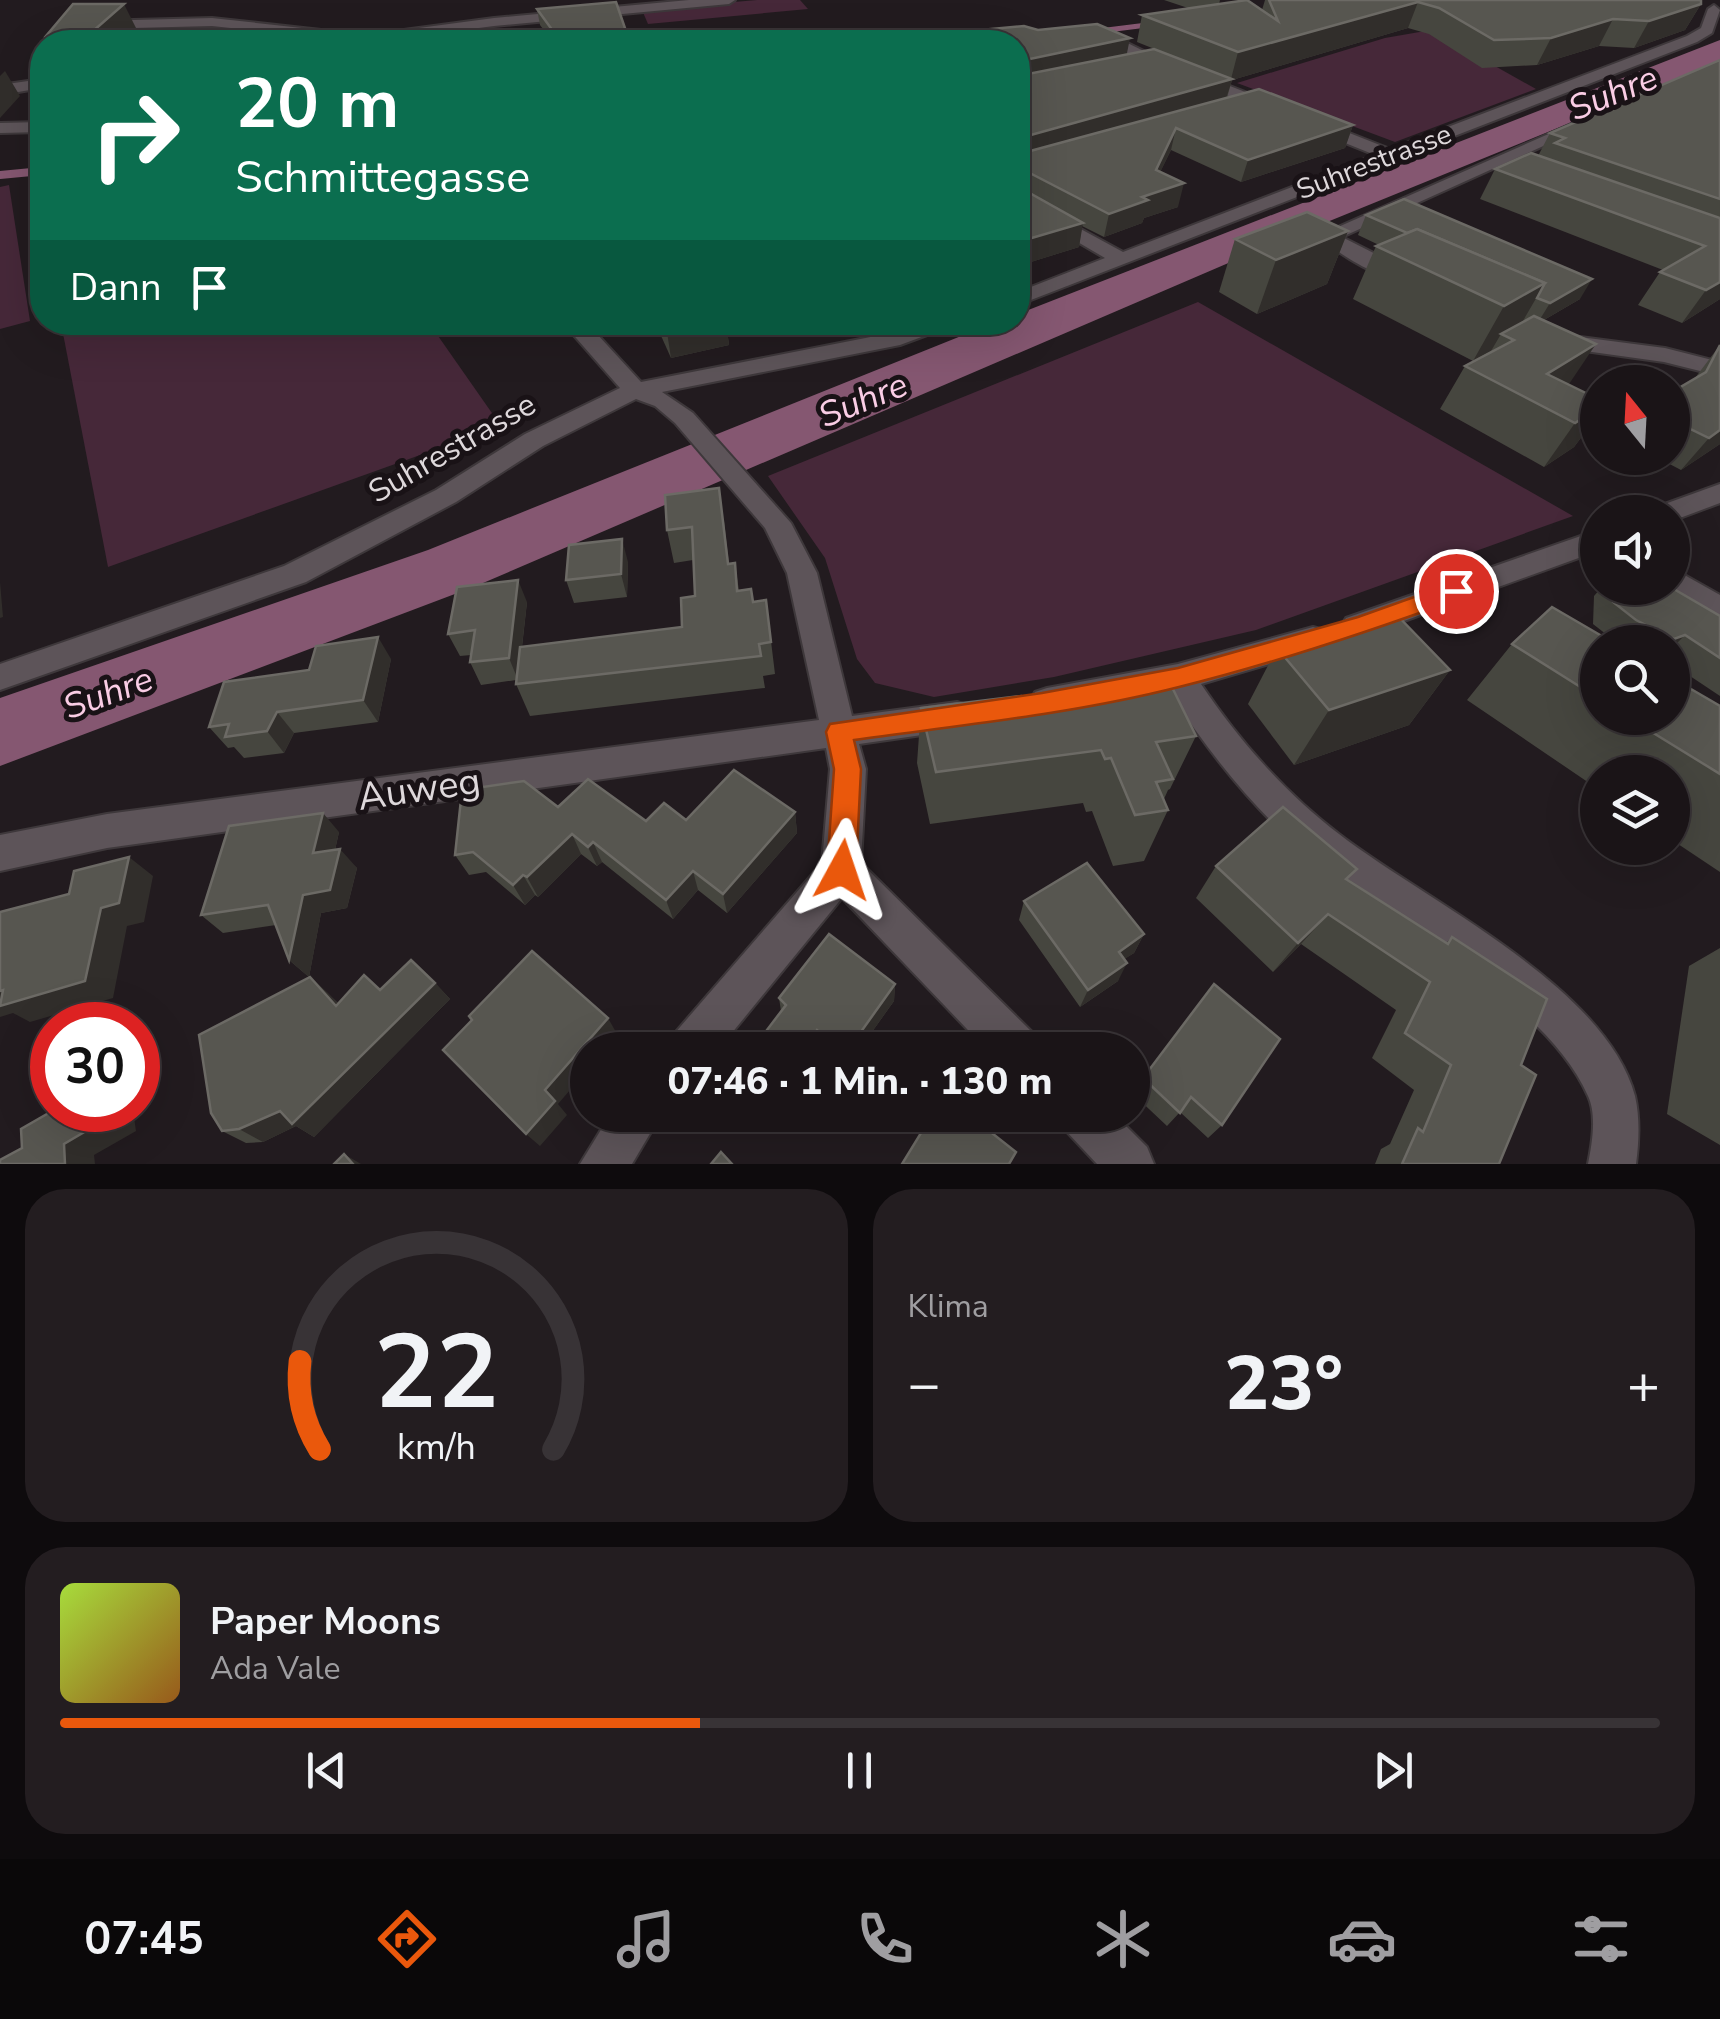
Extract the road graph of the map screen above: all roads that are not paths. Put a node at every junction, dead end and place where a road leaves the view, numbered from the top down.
1 (729, 0) edge
2 (1711, 9) edge
3 (92, 25) edge
4 (294, 30) edge
5 (434, 30) edge
6 (1132, 32) dead end
7 (1100, 35) junction
8 (1081, 36) edge
9 (1150, 60) junction
10 (1117, 67) edge
11 (30, 86) edge
12 (0, 90) edge
13 (1253, 102) junction
14 (1217, 112) edge
15 (1597, 118) edge
16 (30, 127) edge
17 (0, 128) edge
18 (1389, 155) junction
19 (1491, 164) junction
20 (1529, 178) edge
21 (1030, 207) edge
22 (1121, 259) junction
23 (1423, 285) edge
24 (1030, 294) edge
25 (584, 335) edge
26 (910, 335) edge
27 (1534, 335) edge
28 (1720, 369) edge
29 (635, 390) junction
30 (1720, 493) edge
31 (1690, 505) edge
32 (1580, 546) edge
33 (1690, 591) edge
34 (1720, 610) edge
35 (0, 677) edge
36 (1178, 678) junction
37 (1023, 706) edge
38 (985, 712) edge
39 (839, 732) junction
40 (0, 853) edge
41 (842, 870) junction
42 (705, 1032) edge
43 (1000, 1032) edge
44 (626, 1132) edge
45 (1099, 1132) edge
46 (604, 1164) edge
47 (1130, 1164) edge
48 (1612, 1164) edge

1 - 5 street
2 - 18 street, Suhrestrasse
3 - 4 street
6 - 7 street
7 - 8 street
7 - 9 street
9 - 10 street
9 - 13 street
11 - 12 street
13 - 14 street
13 - 18 street
15 - 19 street
16 - 17 street
18 - 22 street, Suhrestrasse
19 - 20 street
19 - 23 street
21 - 22 street
22 - 24 street, Suhrestrasse
25 - 29 street
26 - 29 street, Suhrestrasse
27 - 28 street
29 - 35 street, Suhrestrasse
29 - 39 street
30 - 31 street
32 - 36 street
33 - 34 street
36 - 37 street
36 - 48 street
38 - 39 street, Auweg
39 - 40 street, Auweg
39 - 41 street
41 - 42 street
41 - 43 street
44 - 46 street
45 - 47 street

